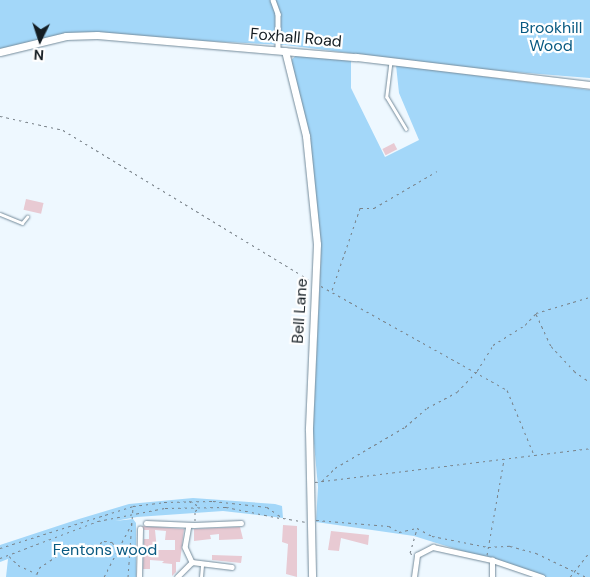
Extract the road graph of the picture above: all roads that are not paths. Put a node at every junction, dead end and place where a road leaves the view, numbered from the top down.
1 (274, 0) edge
2 (281, 50) junction
3 (0, 52) edge
4 (391, 61) junction
5 (590, 85) edge
6 (406, 128) dead end
7 (0, 214) edge
8 (27, 217) dead end
9 (146, 523) dead end
10 (241, 523) dead end
11 (192, 525) junction
12 (140, 529) dead end
13 (492, 560) junction
14 (192, 562) junction
15 (202, 566) junction
16 (232, 567) dead end
17 (139, 577) edge
18 (177, 577) edge
19 (202, 577) edge
20 (312, 577) edge
21 (414, 577) edge
22 (492, 577) edge
23 (542, 577) edge

1 - 2 street
2 - 3 street, Foxhall Road
2 - 4 street, Foxhall Road
2 - 20 street, Bell Lane
4 - 5 street, Foxhall Road
4 - 6 lane
7 - 8 lane
9 - 11 street
10 - 11 street
11 - 14 street
12 - 17 street
13 - 21 street
13 - 22 street
13 - 23 street
14 - 15 street
14 - 18 street
15 - 16 street
15 - 19 lane

